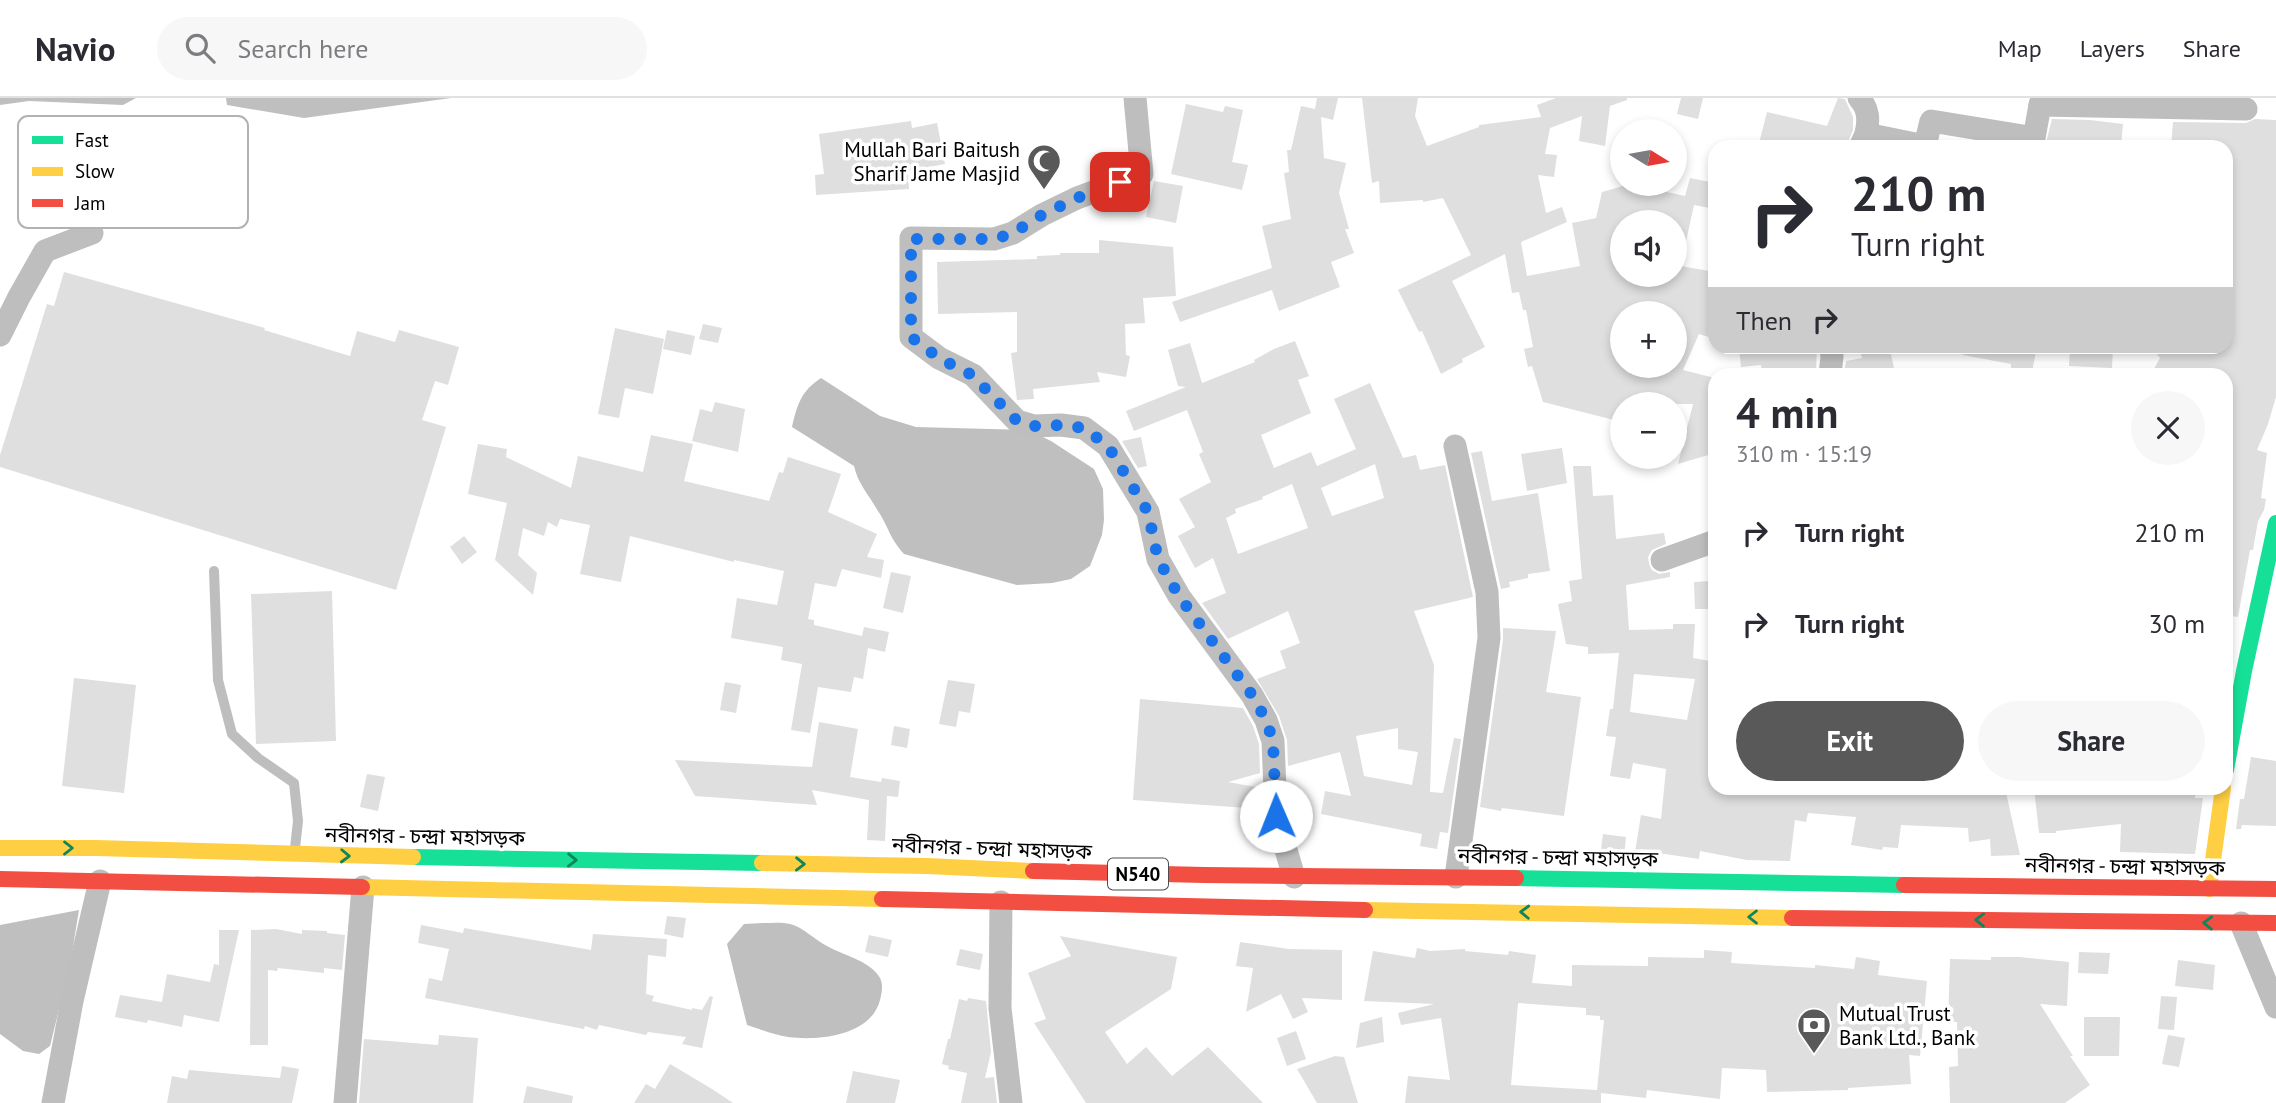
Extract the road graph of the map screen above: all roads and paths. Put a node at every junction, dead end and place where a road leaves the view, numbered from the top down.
1 (1135, 98) edge
2 (1859, 98) edge
3 (2041, 102) edge
4 (2246, 109) dead end
5 (1863, 140) edge
6 (1926, 140) edge
7 (92, 233) dead end
8 (0, 335) edge
9 (1455, 446) dead end
10 (2276, 523) edge
11 (1708, 544) edge
12 (1662, 560) dead end
13 (214, 571) dead end
14 (2233, 732) edge
15 (2222, 795) edge
16 (0, 848) edge
17 (295, 854) junction
18 (1294, 877) junction
19 (1456, 877) junction
20 (0, 879) edge
21 (100, 881) junction
22 (363, 887) junction
23 (2209, 889) junction
24 (2276, 889) edge
25 (1001, 902) junction
26 (2241, 923) junction
27 (2276, 923) edge
28 (2276, 1007) edge
29 (53, 1103) edge
30 (345, 1103) edge
31 (1011, 1103) edge

1 - 18 street
2 - 5 street
3 - 4 street
3 - 6 street
7 - 8 street
9 - 19 street
10 - 14 main road
11 - 12 street
13 - 17 lane
15 - 23 main road
16 -> 17 main road, নবীনগর - চন্দ্রা মহাসড়ক / N540
17 -> 18 main road, নবীনগর - চন্দ্রা মহাসড়ক / N540
18 - 19 main road, নবীনগর - চন্দ্রা মহাসড়ক / N540
19 - 23 main road, নবীনগর - চন্দ্রা মহাসড়ক / N540
20 - 21 main road, N540
21 - 22 main road, N540
21 - 29 street
22 - 25 main road, N540
22 - 30 street
23 - 24 main road, নবীনগর - চন্দ্রা মহাসড়ক / N540
26 -> 25 main road, N540
25 - 31 street
26 - 27 main road, N540
26 - 28 street

